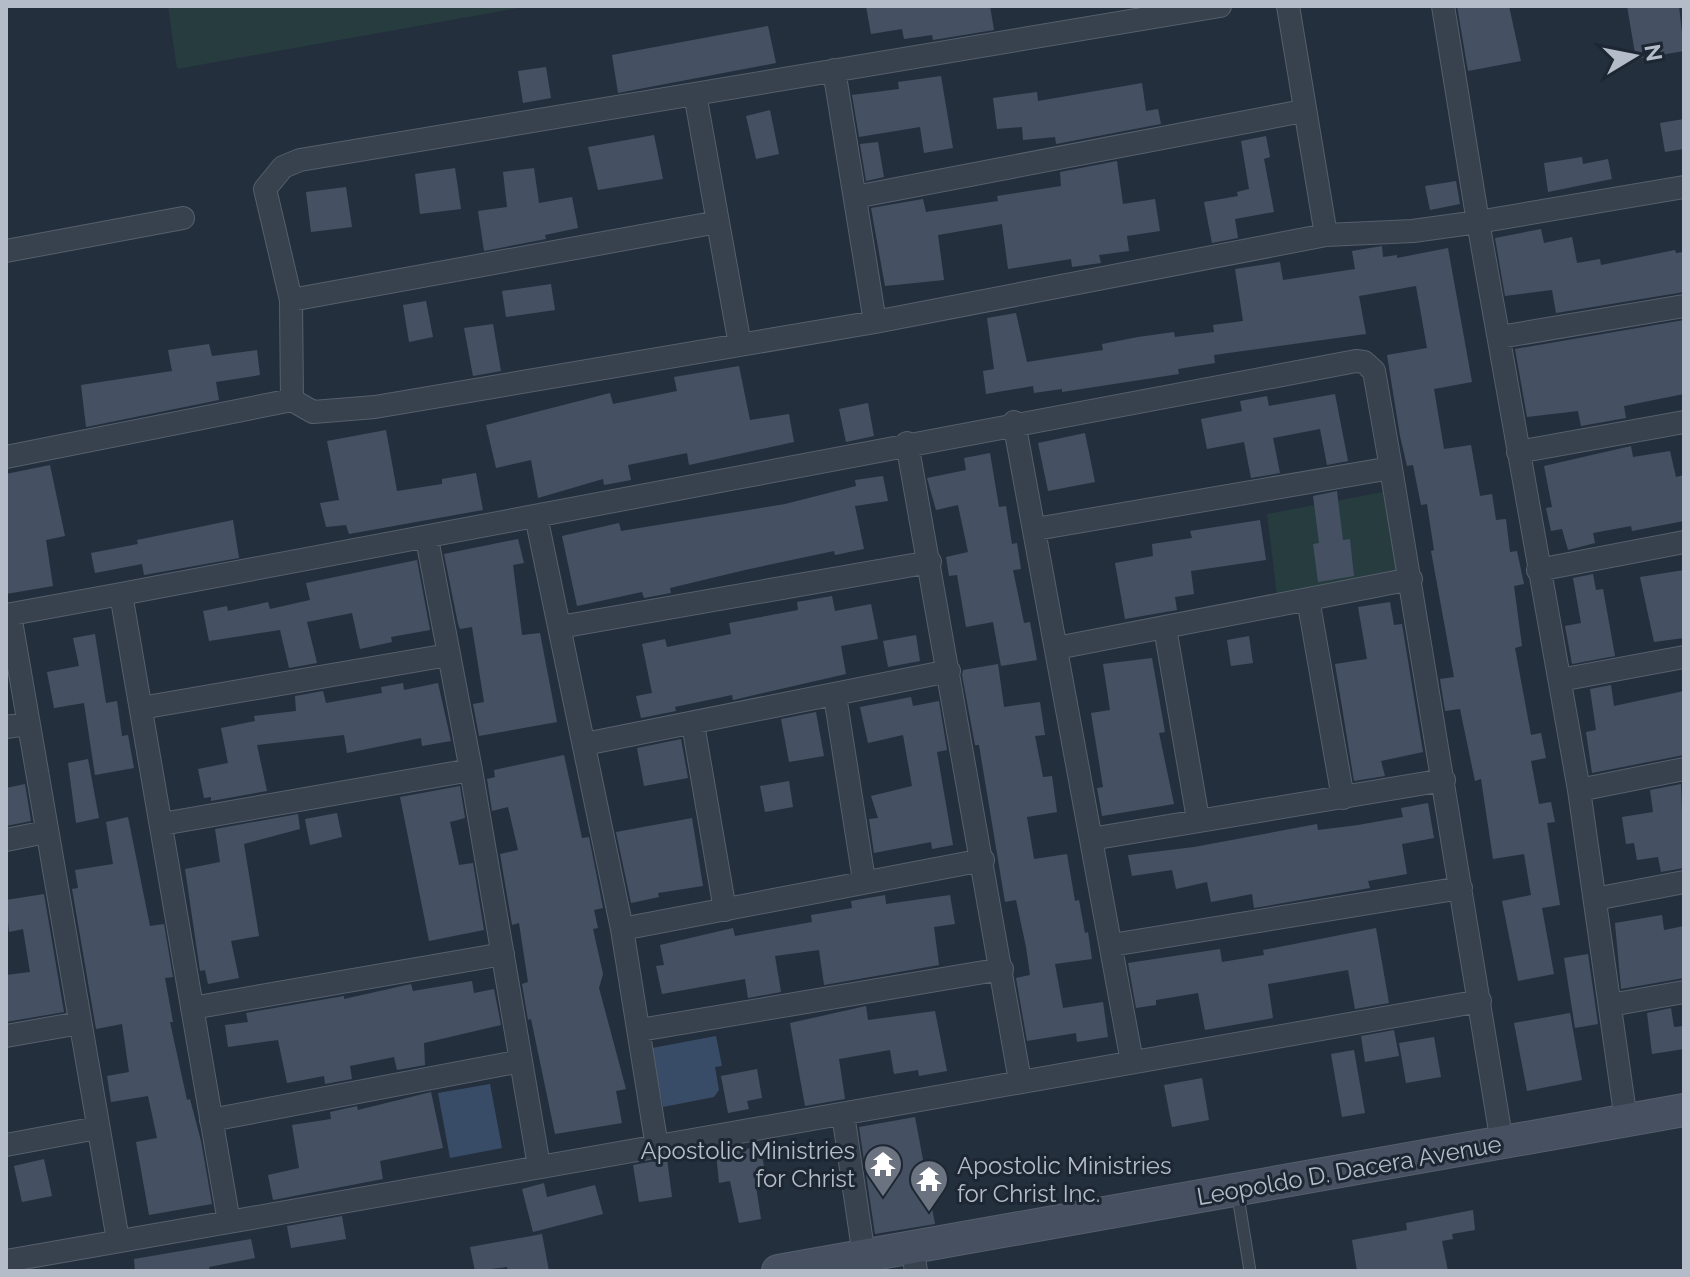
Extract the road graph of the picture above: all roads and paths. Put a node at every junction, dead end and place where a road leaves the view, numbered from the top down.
1 (1220, 6) edge
2 (1288, 6) edge
3 (1443, 6) edge
4 (834, 70) junction
5 (695, 94) junction
6 (1303, 111) junction
7 (1684, 187) edge
8 (855, 197) junction
9 (183, 218) dead end
10 (718, 222) junction
11 (1478, 222) junction
12 (1326, 235) junction
13 (6, 251) edge
14 (291, 300) junction
15 (1684, 306) edge
16 (875, 322) junction
17 (1500, 337) junction
18 (740, 345) junction
19 (292, 400) junction
20 (1014, 422) junction
21 (1684, 422) edge
22 (907, 443) junction
23 (1518, 452) junction
24 (6, 457) edge
25 (1391, 468) junction
26 (536, 516) junction
27 (1036, 529) junction
28 (427, 539) junction
29 (1684, 542) edge
30 (930, 562) junction
31 (1538, 570) junction
32 (1411, 579) junction
33 (121, 594) junction
34 (1308, 599) junction
35 (8, 615) edge
36 (560, 627) junction
37 (1165, 628) junction
38 (1057, 648) junction
39 (448, 655) junction
40 (1684, 657) edge
41 (949, 671) junction
42 (1560, 680) junction
43 (835, 696) junction
44 (141, 708) junction
45 (693, 724) junction
46 (16, 726) edge
47 (585, 744) junction
48 (1684, 769) edge
49 (471, 770) junction
50 (1444, 780) junction
51 (1579, 790) junction
52 (1343, 798) junction
53 (1198, 819) junction
54 (162, 824) junction
55 (46, 832) junction
56 (1091, 839) junction
57 (6, 840) edge
58 (983, 860) junction
59 (864, 880) junction
60 (1684, 882) edge
61 (1461, 888) junction
62 (1595, 899) junction
63 (725, 910) junction
64 (622, 929) junction
65 (1112, 945) junction
66 (503, 954) junction
67 (1002, 969) junction
68 (1684, 992) edge
69 (1480, 1001) junction
70 (1610, 1005) junction
71 (192, 1008) junction
72 (80, 1023) junction
73 (640, 1030) junction
74 (6, 1036) edge
75 (521, 1061) junction
76 (1132, 1062) junction
77 (1020, 1081) junction
78 (1684, 1110) edge
79 (843, 1114) junction
80 (211, 1120) junction
81 (1626, 1120) junction
82 (97, 1128) junction
83 (1502, 1143) junction
84 (6, 1145) edge
85 (657, 1147) junction
86 (539, 1166) junction
87 (1237, 1189) junction
88 (229, 1222) junction
89 (118, 1240) junction
90 (864, 1256) junction
91 (914, 1259) edge
92 (6, 1261) edge
93 (778, 1271) edge
94 (1250, 1271) edge

1 - 4 street
2 - 6 street
3 - 11 street
4 - 5 street
4 - 8 street
5 - 10 street
5 - 14 street
6 - 8 street
6 - 12 street
7 - 11 street
8 - 16 street
9 - 13 street
10 - 14 street
10 - 18 street
11 - 12 street
11 - 17 street
12 - 16 street
14 - 19 street
15 - 17 street
16 - 18 street
17 - 23 street
18 - 19 street
19 - 24 street
20 - 22 street
20 - 25 street
20 - 27 street
21 - 23 street
22 - 26 street
22 - 30 street
23 - 31 street
25 - 27 street
25 - 32 street
26 - 28 street
26 - 36 street
27 - 38 street
28 - 33 street
28 - 39 street
29 - 31 street
30 - 36 street
30 - 41 street
31 - 42 street
32 - 34 street
32 - 50 street
33 - 35 street
33 - 44 street
34 - 37 street
34 - 52 street
35 - 46 street
36 - 47 street
37 - 38 street
37 - 53 street
38 - 56 street
39 - 44 street
39 - 49 street
40 - 42 street
41 - 43 street
41 - 58 street
42 - 51 street
43 - 45 street
43 - 59 street
44 - 54 street
45 - 47 street
45 - 63 street
46 - 55 street
47 - 64 street
48 - 51 street
49 - 54 street
49 - 66 street
50 - 52 street
50 - 61 street
51 - 62 street
52 - 53 street
53 - 56 street
54 - 71 street
55 - 57 street
55 - 72 street
56 - 65 street
58 - 59 street
58 - 67 street
59 - 63 street
60 - 62 street
61 - 65 street
61 - 69 street
62 - 70 street
63 - 64 street
64 - 73 street
65 - 76 street
66 - 71 street
66 - 75 street
67 - 73 street
67 - 77 street
68 - 70 street
69 - 76 street
69 - 83 street
70 - 81 street
71 - 80 street
72 - 74 street
72 - 82 street
73 - 85 street
75 - 80 street
75 - 86 street
76 - 77 street
77 - 79 street
78 - 81 main road, Leopoldo D. Dacera Avenue
79 - 85 street
79 - 90 street
80 - 88 street
81 - 83 main road, Leopoldo D. Dacera Avenue
82 - 84 street
82 - 89 street
83 - 87 main road, Leopoldo D. Dacera Avenue
85 - 86 street
86 - 88 street
87 - 91 main road, Leopoldo D. Dacera Avenue
87 - 94 lane
88 - 89 street
89 - 92 street
90 - 91 main road, Leopoldo D. Dacera Avenue
90 - 93 main road, Leopoldo D. Dacera Avenue

